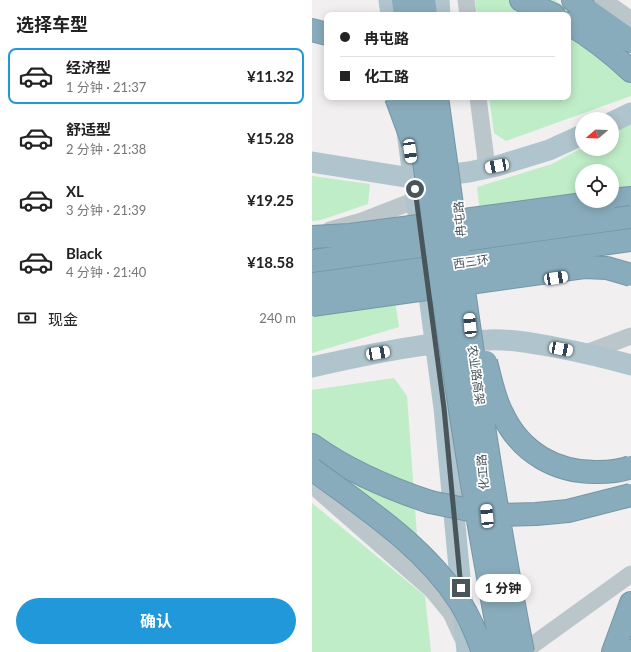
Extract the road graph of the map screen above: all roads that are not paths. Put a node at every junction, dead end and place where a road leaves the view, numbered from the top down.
1 (389, 0) edge
2 (403, 0) edge
3 (424, 0) edge
4 (439, 0) edge
5 (466, 0) edge
6 (521, 0) edge
7 (573, 0) edge
8 (603, 0) edge
9 (391, 12) edge
10 (405, 12) edge
11 (426, 12) edge
12 (440, 12) edge
13 (468, 12) edge
14 (547, 12) edge
15 (631, 20) edge
16 (571, 25) edge
17 (312, 30) edge
18 (324, 33) edge
19 (631, 41) edge
20 (631, 71) edge
21 (397, 100) edge
22 (402, 100) edge
23 (415, 100) edge
24 (437, 100) edge
25 (448, 100) edge
26 (478, 100) edge
27 (631, 113) edge
28 (619, 119) edge
29 (575, 138) edge
30 (312, 162) edge
31 (487, 168) junction
32 (456, 173) junction
33 (413, 178) junction
34 (631, 198) edge
35 (619, 199) edge
36 (424, 204) junction
37 (575, 205) edge
38 (631, 217) edge
39 (312, 236) edge
40 (631, 240) edge
41 (312, 261) edge
42 (631, 266) edge
43 (631, 275) edge
44 (312, 284) edge
45 (465, 290) junction
46 (312, 305) edge
47 (631, 336) edge
48 (471, 341) junction
49 (436, 343) junction
50 (586, 354) junction
51 (631, 365) edge
52 (312, 367) edge
53 (312, 445) edge
54 (631, 467) edge
55 (312, 469) edge
56 (312, 485) edge
57 (631, 495) edge
58 (631, 574) edge
59 (631, 603) edge
60 (473, 651) edge
61 (498, 652) edge
62 (502, 652) edge
63 (523, 652) edge
64 (613, 652) edge

1 - 9 main road
2 - 10 highway
3 - 11 highway
4 - 12 main road
5 - 13 street
6 - 14 highway
7 - 19 highway
8 - 15 street
16 - 20 highway
17 - 18 highway
21 - 36 highway, bridge
22 - 33 main road
23 - 36 highway, 农业路高架, bridge
24 - 45 highway, 农业路高架, bridge
25 - 32 main road, 冉屯路
26 - 31 street
27 - 28 main road
29 - 31 main road
30 - 33 main road
31 - 32 main road
32 - 33 main road
32 - 45 main road, 冉屯路
33 - 36 main road
34 - 35 highway
36 - 39 street
36 - 49 main road
36 - 62 highway, 农业路高架, bridge
37 - 39 highway, bridge
38 - 41 highway, 西三环, bridge
40 - 44 highway, 西三环, bridge
42 - 45 street
43 - 46 highway, bridge
45 - 48 main road, 冉屯路
45 - 54 highway, bridge
45 - 63 highway, 农业路高架, bridge
47 - 50 street
48 - 49 main road
48 - 50 main road
48 - 61 main road, 化工路
49 - 52 main road
49 - 60 main road
50 - 51 main road
53 - 57 highway, bridge
55 - 60 highway, bridge
56 - 60 street
58 - 63 street
59 - 64 highway

